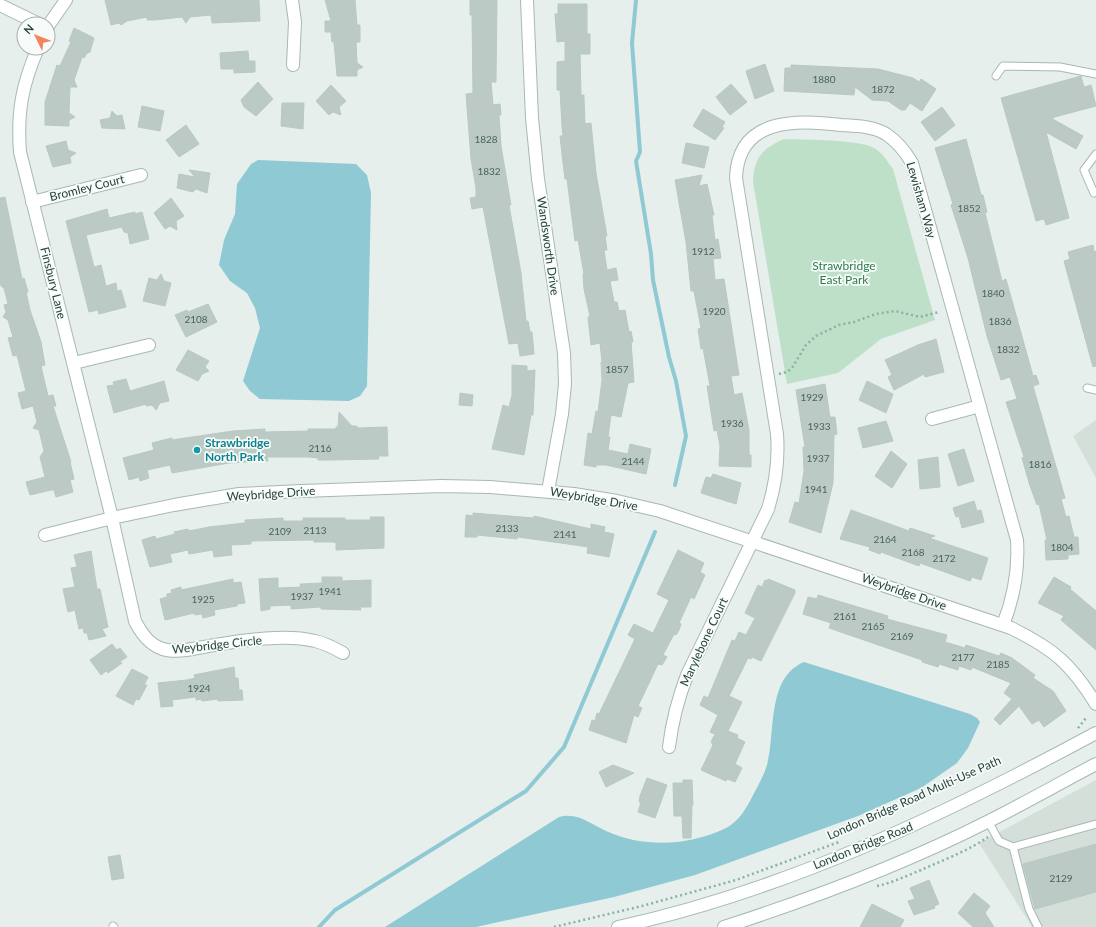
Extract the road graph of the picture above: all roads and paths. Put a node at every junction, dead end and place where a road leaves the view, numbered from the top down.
1 (66, 0) edge
2 (292, 0) edge
3 (527, 0) edge
4 (0, 5) edge
5 (23, 16) edge
6 (55, 16) edge
7 (35, 56) edge
8 (293, 65) dead end
9 (1096, 74) edge
10 (996, 76) dead end
11 (1096, 154) edge
12 (141, 174) dead end
13 (1096, 192) edge
14 (32, 202) junction
15 (939, 312) dead end
16 (149, 345) dead end
17 (74, 364) junction
18 (778, 374) dead end
19 (1087, 388) dead end
20 (1096, 390) edge
21 (980, 406) junction
22 (932, 419) dead end
23 (548, 491) junction
24 (112, 518) junction
25 (45, 535) dead end
26 (752, 542) junction
27 (1003, 625) junction
28 (343, 653) dead end
29 (1096, 704) edge
30 (1086, 718) dead end
31 (1072, 731) dead end
32 (1096, 733) edge
33 (669, 747) dead end
34 (1096, 764) edge
35 (988, 821) junction
36 (1096, 824) edge
37 (847, 839) dead end
38 (1013, 846) junction
39 (554, 927) edge
40 (618, 927) edge
41 (724, 927) edge
42 (1038, 927) edge

1 - 6 street
2 - 8 street
3 - 23 street, Wandsworth Drive
4 - 5 street
7 - 14 street, Finsbury Lane
9 - 10 lane
11 - 13 lane
12 - 14 street, Bromley Court
14 - 17 street, Finsbury Lane
15 - 18 path
16 - 17 street
17 - 24 street, Finsbury Lane
19 - 20 lane
21 - 22 street
21 - 26 street, Lewisham Way
21 - 27 street, Lewisham Way
23 - 24 street, Weybridge Drive
23 - 26 street, Weybridge Drive
24 - 25 street, Weybridge Drive
24 - 28 street, Weybridge Circle
26 - 27 street, Weybridge Drive
26 - 33 street, Marylebone Court
27 - 29 street, Weybridge Drive
30 - 31 path
32 - 40 street, London Bridge Road
34 - 35 street
35 - 38 lane
35 - 41 street
36 - 38 lane
37 - 39 path, London Bridge Road Multi-Use Path
38 - 42 lane

